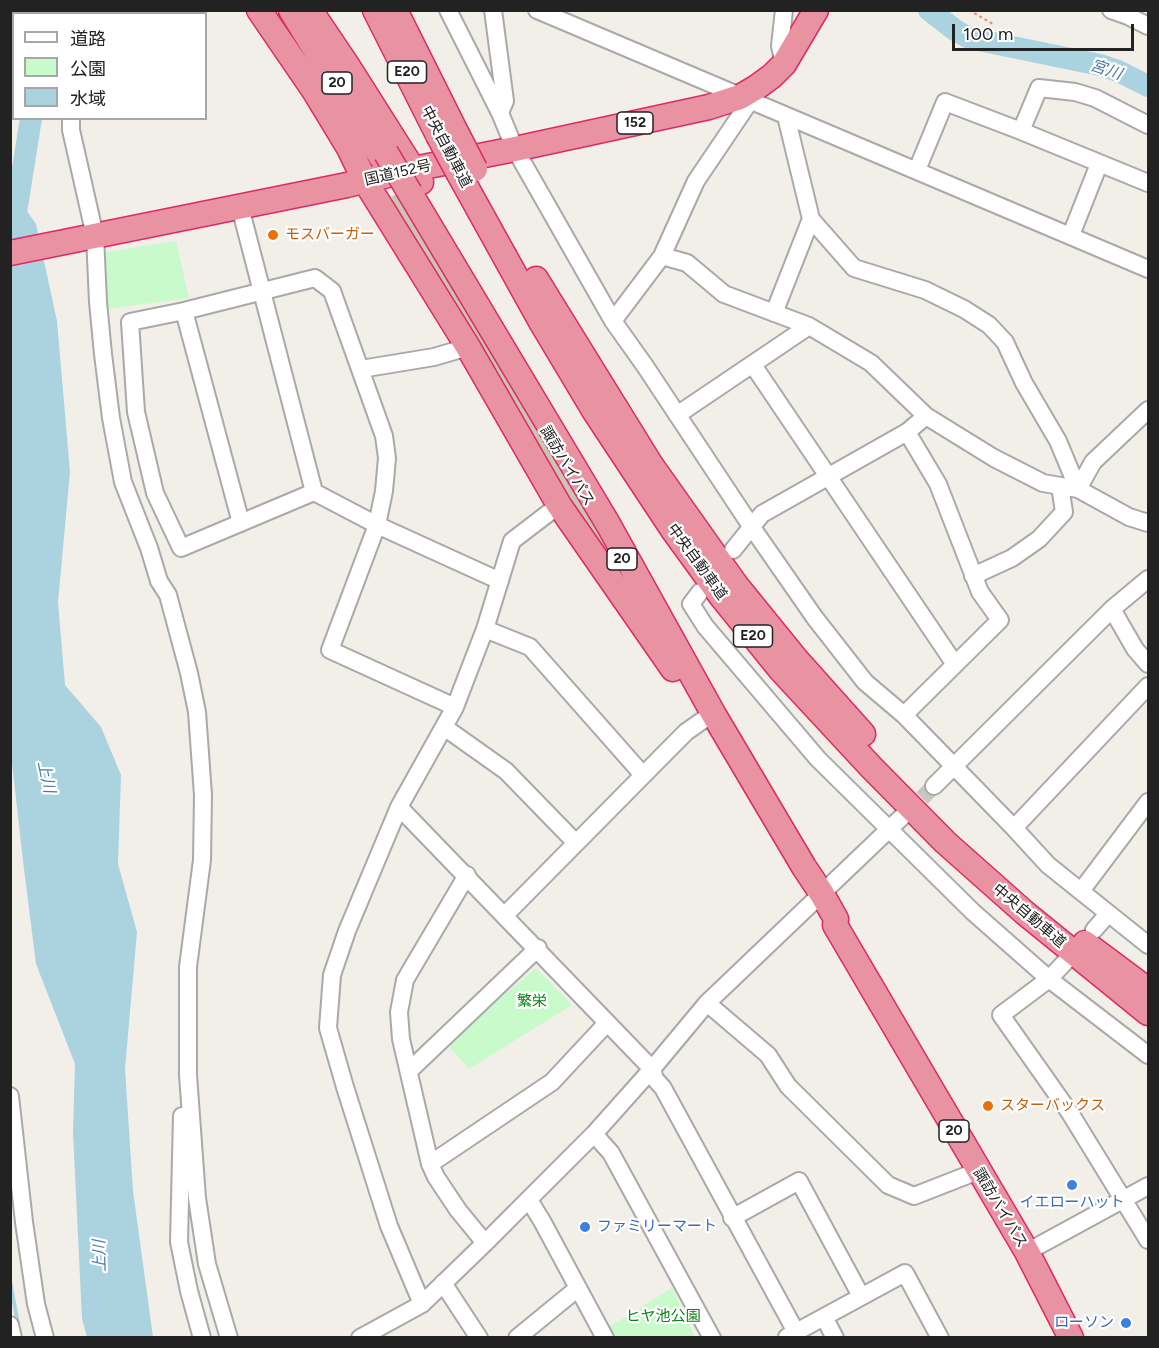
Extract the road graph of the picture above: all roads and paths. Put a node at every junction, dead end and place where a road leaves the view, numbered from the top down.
1 (260, 10) edge
2 (291, 10) edge
3 (299, 10) edge
4 (310, 10) edge
5 (375, 10) edge
6 (395, 10) edge
7 (448, 10) edge
8 (493, 10) edge
9 (537, 10) edge
10 (784, 10) edge
11 (816, 10) edge
12 (969, 10) edge
13 (1111, 10) edge
14 (1130, 13) edge
15 (993, 24) dead end
16 (1149, 26) edge
17 (784, 63) junction
18 (745, 99) junction
19 (500, 112) junction
20 (786, 116) junction
21 (71, 120) edge
22 (1149, 125) edge
23 (1021, 132) junction
24 (447, 134) junction
25 (515, 149) junction
26 (383, 155) junction
27 (1099, 164) junction
28 (413, 169) junction
29 (917, 170) junction
30 (467, 172) junction
31 (365, 181) junction
32 (1149, 183) edge
33 (407, 194) junction
34 (240, 207) junction
35 (811, 219) junction
36 (1071, 236) junction
37 (92, 237) junction
38 (10, 253) edge
39 (662, 256) junction
40 (1149, 269) edge
41 (264, 292) junction
42 (184, 311) junction
43 (774, 313) junction
44 (613, 321) junction
45 (809, 326) junction
46 (468, 347) junction
47 (753, 365) junction
48 (361, 369) junction
49 (1149, 410) edge
50 (677, 415) junction
51 (926, 416) junction
52 (907, 432) junction
53 (827, 477) junction
54 (1060, 486) junction
55 (1078, 489) junction
56 (314, 492) junction
57 (559, 505) junction
58 (241, 523) junction
59 (1149, 523) edge
60 (377, 525) junction
61 (751, 526) junction
62 (733, 550) dead end
63 (973, 576) junction
64 (1149, 579) edge
65 (500, 581) junction
66 (700, 592) dead end
67 (1112, 609) junction
68 (485, 628) junction
69 (954, 663) junction
70 (1149, 664) edge
71 (689, 670) junction
72 (1149, 686) edge
73 (455, 706) junction
74 (704, 712) junction
75 (904, 715) junction
76 (444, 727) junction
77 (955, 766) junction
78 (643, 775) junction
79 (934, 786) tunnel mouth
80 (1149, 802) edge
81 (399, 807) junction
82 (904, 815) tunnel mouth
83 (890, 828) junction
84 (1014, 828) junction
85 (576, 843) junction
86 (467, 875) junction
87 (1081, 891) junction
88 (819, 897) junction
89 (1108, 914) junction
90 (505, 915) junction
91 (1094, 930) dead end
92 (1149, 945) edge
93 (538, 948) junction
94 (1066, 961) dead end
95 (1049, 979) junction
96 (1149, 988) edge
97 (707, 1003) junction
98 (1149, 1013) edge
99 (186, 1018) junction
100 (607, 1023) junction
101 (1149, 1055) edge
102 (652, 1069) junction
103 (409, 1071) junction
104 (10, 1096) edge
105 (594, 1134) junction
106 (430, 1164) junction
107 (978, 1171) junction
108 (1149, 1186) edge
109 (1124, 1198) junction
110 (529, 1200) junction
111 (732, 1218) junction
112 (1149, 1240) edge
113 (485, 1243) junction
114 (1027, 1252) junction
115 (443, 1283) junction
116 (578, 1288) junction
117 (861, 1296) junction
118 (422, 1304) junction
119 (824, 1317) junction
120 (10, 1325) edge
121 (390, 1331) edge
122 (791, 1335) edge
123 (13, 1338) edge
124 (45, 1338) edge
125 (202, 1338) edge
126 (230, 1338) edge
127 (360, 1338) edge
128 (479, 1338) edge
129 (517, 1338) edge
130 (605, 1338) edge
131 (712, 1338) edge
132 (836, 1338) edge
133 (940, 1338) edge
134 (1071, 1338) edge

1 - 31 highway, 20
2 - 26 highway, 諏訪バイパス / 20
3 - 26 highway, 諏訪バイパス / 20
4 - 28 highway, 20
5 - 24 highway, 中央自動車道 / E20
6 - 24 highway, 中央自動車道 / E20
7 - 19 street
8 - 19 street
9 - 18 street
10 - 17 street
11 - 17 highway, 国道152号 / 152
12 - 15 path
13 - 14 street
14 - 16 street
17 - 18 highway, 国道152号 / 152
18 - 20 street
18 - 25 highway, 国道152号 / 152
18 - 39 street
19 - 25 street
20 - 29 street
20 - 35 street
21 - 37 street
22 - 23 street
23 - 27 street
23 - 29 street
24 - 30 highway, 中央自動車道 / E20, bridge
25 - 28 highway, 国道152号 / 152
25 - 44 street
26 - 33 highway, 諏訪バイパス / 20, bridge
27 - 32 street
27 - 36 street
28 - 31 highway, 国道152号 / 152
28 - 71 highway, 20
29 - 36 street
30 - 96 highway, 中央自動車道 / E20
30 - 98 highway, 中央自動車道 / E20
31 - 34 highway, 国道152号 / 152
31 - 46 highway, 20
33 - 71 highway, 諏訪バイパス / 20
33 - 74 highway, 諏訪バイパス / 20
34 - 37 highway, 国道152号 / 152
34 - 41 street
35 - 43 street
35 - 55 street
36 - 40 street
37 - 38 highway, 国道152号 / 152
37 - 99 street
39 - 43 street
39 - 44 street
41 - 42 street
41 - 48 street
41 - 56 street
42 - 58 street
42 - 58 street
43 - 45 street
44 - 50 street
45 - 47 street
45 - 51 street
46 - 48 street
46 - 57 highway, 20
47 - 50 street
47 - 53 street
48 - 60 street
49 - 55 street
50 - 61 street
51 - 52 street
51 - 54 street
52 - 53 street
52 - 63 street
53 - 61 street
53 - 69 street
54 - 55 street
54 - 63 street
55 - 59 street
56 - 58 street
56 - 60 street
57 - 65 street
57 - 74 highway, 20
60 - 65 street
60 - 73 street
61 - 62 street
61 - 75 street
63 - 69 street
64 - 67 street
65 - 68 street
66 - 83 street
67 - 70 street
67 - 77 street
68 - 73 street
68 - 78 street
69 - 75 street
71 - 88 highway, 諏訪バイパス / 20
72 - 84 street
73 - 76 street
74 - 78 street
74 - 88 highway, 諏訪バイパス / 20
75 - 77 street
76 - 81 street
76 - 85 street
77 - 79 street
77 - 84 street
78 - 85 street
80 - 87 street
81 - 86 street
81 - 118 street
82 - 83 street
83 - 88 street
83 - 95 street
84 - 87 street
85 - 90 street
86 - 90 street
86 - 103 street
87 - 89 street
88 - 97 street
88 - 107 highway, 諏訪バイパス / 20
89 - 91 street
89 - 92 street
90 - 93 street
93 - 100 street
93 - 103 street
94 - 95 street
95 - 101 street
95 - 109 street
97 - 102 street
97 - 107 street
99 - 125 street
99 - 126 street
100 - 102 street
100 - 106 street
102 - 105 street
102 - 111 street
103 - 106 street
104 - 124 street
105 - 110 street
105 - 131 street
106 - 113 street
107 - 114 highway, 諏訪バイパス / 20
108 - 109 street
109 - 112 street
109 - 114 street
110 - 113 street
110 - 116 street
111 - 117 street
111 - 122 street
113 - 115 street
114 - 134 highway, 諏訪バイパス / 20
115 - 118 street
115 - 128 street
116 - 129 street
116 - 130 street
117 - 119 street
117 - 133 street
118 - 121 street
119 - 122 street
119 - 132 street
120 - 123 street
121 - 127 street

